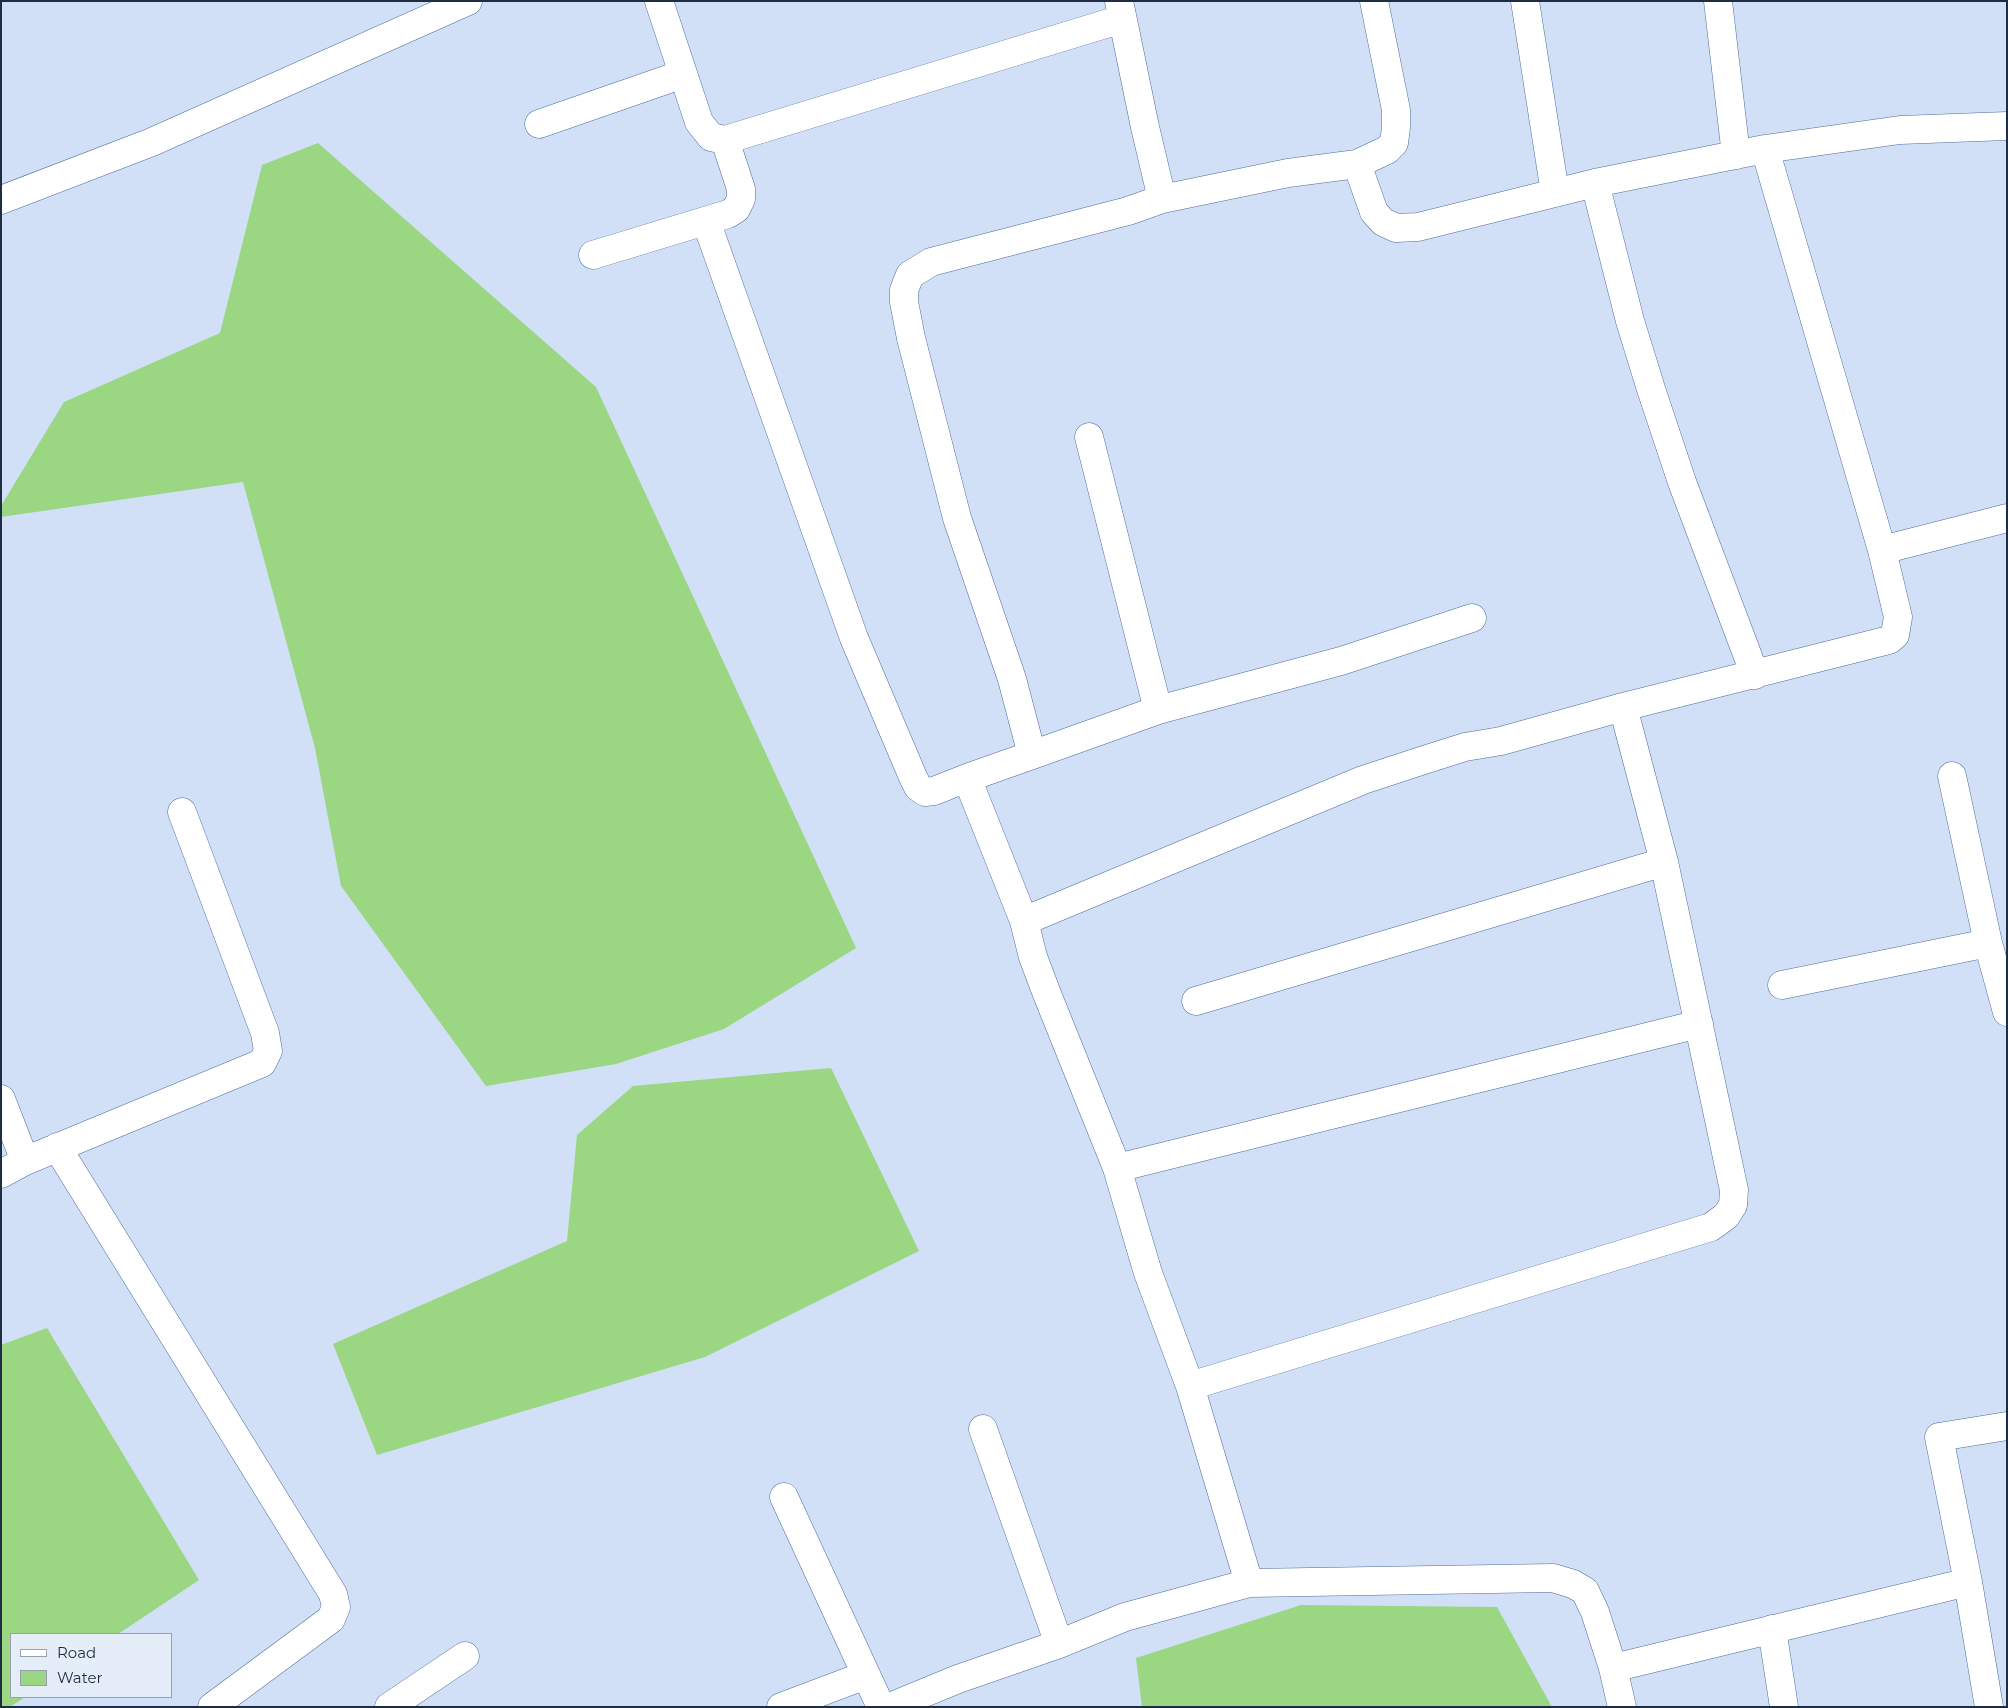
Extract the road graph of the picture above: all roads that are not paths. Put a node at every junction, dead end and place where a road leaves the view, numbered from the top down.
1 (468, 1) edge
2 (659, 1) edge
3 (1374, 1) edge
4 (1525, 1) edge
5 (1718, 1) edge
6 (1121, 10) edge
7 (683, 74) junction
8 (540, 124) dead end
9 (2007, 126) edge
10 (726, 140) junction
11 (1765, 149) junction
12 (1736, 155) junction
13 (1357, 164) junction
14 (1595, 183) junction
15 (1555, 192) junction
16 (1162, 199) junction
17 (1, 200) edge
18 (706, 221) junction
19 (593, 255) dead end
20 (1089, 437) dead end
21 (2007, 518) edge
22 (1882, 550) junction
23 (1472, 618) dead end
24 (1755, 675) junction
25 (1623, 707) junction
26 (1158, 710) junction
27 (1032, 755) junction
28 (1952, 776) dead end
29 (967, 778) junction
30 (182, 812) dead end
31 (1664, 862) junction
32 (1024, 920) junction
33 (1988, 943) junction
34 (1782, 985) dead end
35 (1196, 1001) dead end
36 (2007, 1012) edge
37 (1698, 1024) junction
38 (1, 1099) edge
39 (57, 1147) junction
40 (24, 1161) junction
41 (1117, 1168) junction
42 (1, 1174) edge
43 (1190, 1386) junction
44 (2007, 1426) edge
45 (982, 1430) dead end
46 (784, 1497) dead end
47 (1968, 1582) junction
48 (1249, 1583) junction
49 (1772, 1630) junction
50 (1059, 1644) junction
51 (465, 1656) dead end
52 (1613, 1668) junction
53 (866, 1675) junction
54 (212, 1707) edge
55 (389, 1707) edge
56 (781, 1707) edge
57 (881, 1707) edge
58 (890, 1707) edge
59 (1622, 1707) edge
60 (1784, 1707) edge
61 (1989, 1707) edge

1 - 17 street
2 - 7 street
3 - 13 street
4 - 15 street
5 - 12 street
6 - 10 street
6 - 16 street
7 - 8 street
7 - 10 street
9 - 11 street
10 - 18 street
11 - 12 street
11 - 22 street
12 - 14 street
13 - 15 street
13 - 16 street
14 - 15 street
14 - 24 street
16 - 27 street
18 - 19 street
18 - 29 street
20 - 26 street
21 - 22 street
22 - 24 street
23 - 26 street
24 - 25 street
25 - 31 street
25 - 32 street
26 - 27 street
27 - 29 street
28 - 33 street
29 - 32 street
30 - 39 street
31 - 35 street
31 - 37 street
32 - 41 street
33 - 34 street
33 - 36 street
37 - 41 street
37 - 43 street
38 - 40 street
39 - 40 street
39 - 54 street
40 - 42 street
41 - 43 street
43 - 48 street
44 - 47 street
45 - 50 street
46 - 53 street
47 - 49 street
47 - 61 street
48 - 50 street
48 - 52 street
49 - 52 street
49 - 60 street
50 - 58 street
51 - 55 street
52 - 59 street
53 - 56 street
53 - 57 street

